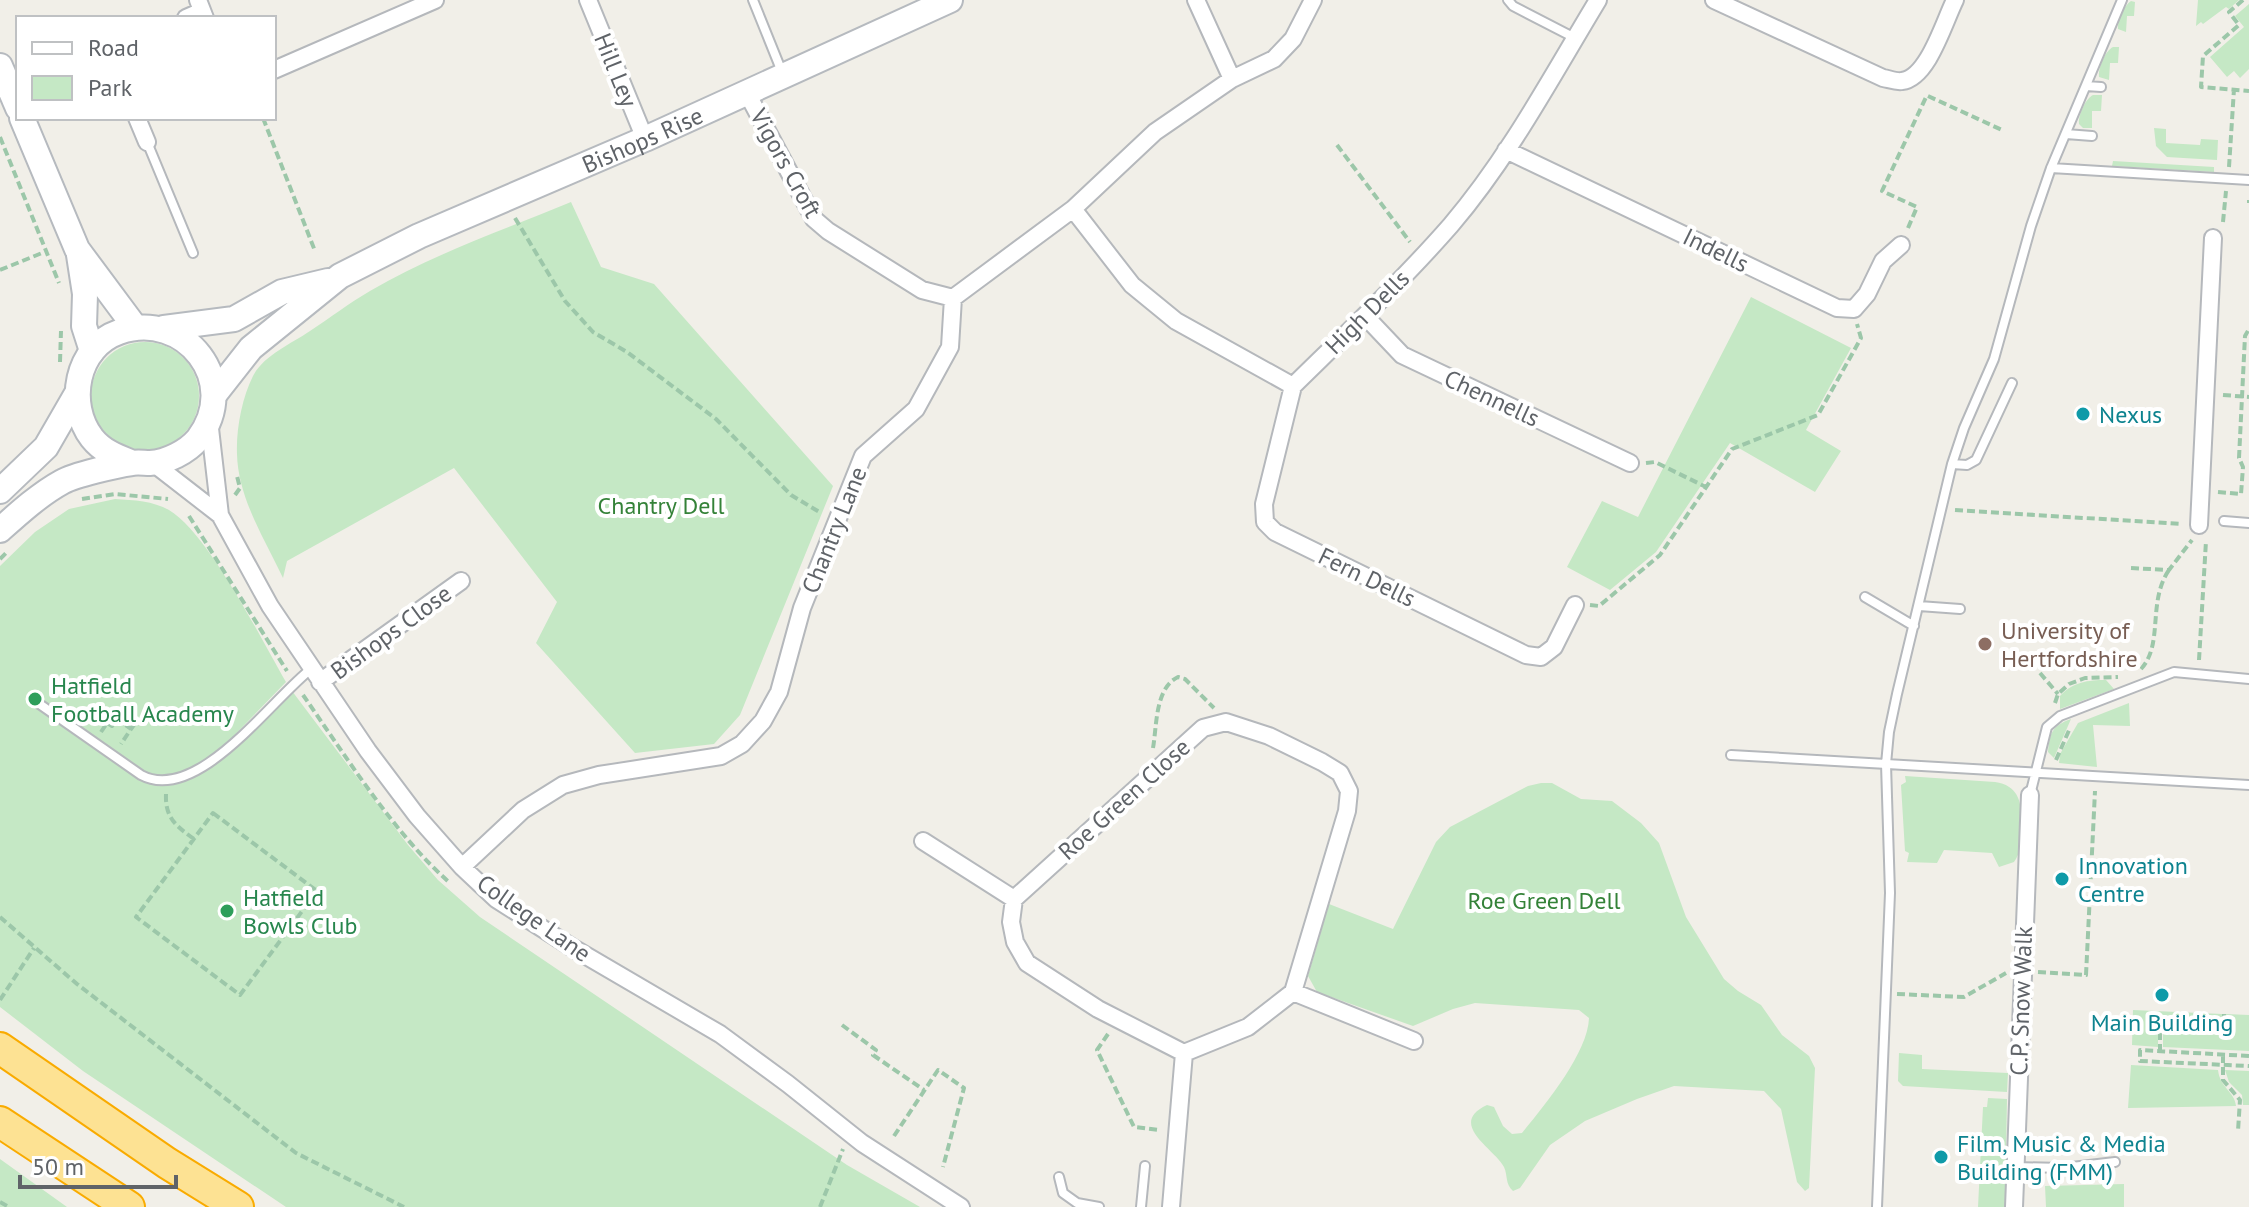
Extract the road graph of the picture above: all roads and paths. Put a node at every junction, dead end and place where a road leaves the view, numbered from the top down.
1 (435, 0) edge
2 (588, 0) edge
3 (753, 0) edge
4 (950, 0) edge
5 (1196, 0) edge
6 (1313, 0) edge
7 (1508, 0) edge
8 (1598, 0) edge
9 (1714, 0) edge
10 (1955, 0) edge
11 (2122, 0) edge
12 (2243, 0) edge
13 (1575, 38) junction
14 (2106, 38) junction
15 (2118, 38) dead end
16 (0, 66) edge
17 (276, 69) edge
18 (784, 77) junction
19 (1912, 78) junction
20 (1232, 79) junction
21 (2086, 86) junction
22 (2101, 87) dead end
23 (2234, 89) junction
24 (2249, 91) edge
25 (747, 93) junction
26 (1927, 95) junction
27 (16, 103) edge
28 (23, 120) edge
29 (138, 120) edge
30 (264, 120) edge
31 (2002, 130) dead end
32 (2066, 134) junction
33 (2092, 136) dead end
34 (0, 137) edge
35 (645, 139) junction
36 (147, 142) joint
37 (1337, 145) dead end
38 (1506, 150) junction
39 (2051, 168) junction
40 (2227, 179) junction
41 (2249, 180) edge
42 (2225, 192) dead end
43 (2225, 204) dead end
44 (1073, 209) junction
45 (515, 218) dead end
46 (2213, 238) dead end
47 (1901, 245) joint
48 (77, 249) junction
49 (47, 251) junction
50 (315, 251) dead end
51 (193, 253) dead end
52 (1421, 257) junction
53 (0, 270) edge
54 (333, 280) junction
55 (61, 291) dead end
56 (953, 298) junction
57 (1854, 309) junction
58 (1365, 316) junction
59 (135, 327) junction
60 (61, 328) dead end
61 (164, 328) junction
62 (2249, 329) edge
63 (92, 351) junction
64 (59, 369) dead end
65 (2012, 383) dead end
66 (1293, 386) junction
67 (76, 395) junction
68 (2205, 395) junction
69 (2242, 396) junction
70 (2249, 397) edge
71 (212, 407) junction
72 (143, 463) junction
73 (1630, 463) joint
74 (1952, 464) junction
75 (237, 476) dead end
76 (1706, 487) junction
77 (240, 488) dead end
78 (0, 491) edge
79 (2200, 492) junction
80 (177, 500) dead end
81 (72, 501) dead end
82 (185, 509) dead end
83 (1941, 509) junction
84 (822, 513) dead end
85 (220, 515) junction
86 (2224, 521) dead end
87 (2249, 523) edge
88 (2201, 525) junction
89 (0, 530) edge
90 (208, 543) dead end
91 (2131, 568) dead end
92 (2169, 570) junction
93 (461, 581) dead end
94 (1865, 597) dead end
95 (1575, 605) joint
96 (1919, 606) junction
97 (1960, 609) dead end
98 (1914, 626) junction
99 (2040, 673) dead end
100 (2130, 674) dead end
101 (2198, 674) junction
102 (316, 675) junction
103 (2120, 677) dead end
104 (2249, 679) edge
105 (2058, 694) junction
106 (38, 703) dead end
107 (2080, 708) junction
108 (124, 710) dead end
109 (2060, 716) junction
110 (117, 718) junction
111 (136, 722) dead end
112 (1226, 722) junction
113 (131, 729) junction
114 (93, 743) junction
115 (1731, 755) dead end
116 (112, 756) junction
117 (1886, 764) junction
118 (2036, 772) junction
119 (2053, 773) junction
120 (1149, 775) junction
121 (2096, 776) junction
122 (167, 782) junction
123 (2249, 785) edge
124 (2030, 795) joint
125 (194, 839) junction
126 (923, 841) dead end
127 (462, 867) junction
128 (1014, 899) junction
129 (0, 917) edge
130 (34, 948) junction
131 (2022, 972) junction
132 (1293, 992) junction
133 (1886, 993) junction
134 (0, 1000) edge
135 (2224, 1014) dead end
136 (1119, 1019) junction
137 (842, 1025) dead end
138 (1414, 1041) dead end
139 (0, 1048) edge
140 (2160, 1052) junction
141 (1184, 1053) junction
142 (2131, 1055) dead end
143 (2223, 1055) junction
144 (2140, 1056) junction
145 (2249, 1056) edge
146 (2222, 1065) junction
147 (2249, 1066) edge
148 (924, 1090) junction
149 (6, 1127) edge
150 (2238, 1131) dead end
151 (1178, 1132) junction
152 (894, 1136) dead end
153 (844, 1147) dead end
154 (2115, 1162) dead end
155 (1145, 1166) dead end
156 (943, 1167) dead end
157 (2014, 1167) junction
158 (1059, 1177) dead end
159 (0, 1202) edge
160 (9, 1207) edge
161 (98, 1207) edge
162 (129, 1207) edge
163 (238, 1207) edge
164 (404, 1207) edge
165 (820, 1207) edge
166 (961, 1207) edge
167 (1099, 1207) edge
168 (1141, 1207) edge
169 (1171, 1207) edge
170 (1877, 1207) edge
171 (2014, 1207) edge

1 - 17 street
2 - 35 street, Hill Ley
3 - 18 lane
4 - 18 main road, Bishops Rise
5 - 20 street
6 - 20 street
7 - 13 lane
8 - 13 street, High Dells
9 - 19 street
10 - 19 street
11 - 14 lane
12 - 23 path
13 - 38 street, High Dells
14 - 15 lane
14 - 21 lane
16 - 27 main road
18 - 25 main road, Bishops Rise
19 - 26 path
20 - 44 street
21 - 22 lane
21 - 32 lane
23 - 24 path
23 - 40 path
25 - 35 main road, Bishops Rise
25 - 56 street, Vigors Croft
26 - 31 path
26 - 47 path
28 - 48 main road
29 - 36 street
30 - 50 path
32 - 33 lane
32 - 39 lane
34 - 49 path
35 - 54 main road, Bishops Rise
36 - 51 lane
37 - 52 path
38 - 52 street, High Dells
38 - 57 street, Indells
39 - 40 lane
39 - 74 lane
40 - 41 lane
42 - 43 path
44 - 56 street
44 - 66 street
45 - 84 path
46 - 68 street
47 - 57 street
48 - 59 main road
48 - 63 main road
49 - 53 path
49 - 55 path
52 - 58 street, High Dells
54 - 61 main road, Bishops Rise
54 - 71 main road, Bishops Rise
56 - 127 street, Chantry Lane
57 - 76 path
58 - 66 street, High Dells
58 - 73 street, Chennells
59 - 61 main road
59 - 63 main road
60 - 64 path
61 - 71 main road
62 - 69 path
63 - 67 main road
65 - 74 lane
66 - 95 street, Fern Dells
67 - 72 main road
67 - 78 main road
68 - 69 path
68 - 79 street
69 - 70 path
69 - 79 path
71 - 72 main road
71 - 85 street, College Lane
72 - 85 street, College Lane
72 - 89 main road
73 - 76 path
74 - 83 lane
75 - 77 path
76 - 95 path
79 - 88 street
80 - 81 path
82 - 90 path
83 - 88 path
83 - 96 lane
85 - 102 street, College Lane
86 - 87 lane
88 - 92 path
88 - 101 path
91 - 92 path
92 - 100 path
93 - 102 street, Bishops Close
94 - 98 lane
96 - 97 lane
96 - 98 lane
98 - 117 lane
99 - 105 path
101 - 104 lane
101 - 107 lane
102 - 122 lane
102 - 127 street, College Lane
103 - 105 path
105 - 109 path
106 - 114 lane
107 - 109 lane
107 - 119 path
108 - 110 path
109 - 118 lane
110 - 113 path
110 - 114 path
111 - 113 path
112 - 120 street, Roe Green Close
112 - 120 path
112 - 132 street
113 - 116 path
114 - 116 lane
115 - 117 lane
116 - 122 lane
117 - 118 lane
117 - 133 lane
118 - 119 lane
118 - 124 lane
119 - 121 lane
120 - 128 street, Roe Green Close
121 - 123 lane
121 - 131 path
122 - 125 path
124 - 131 street, C.P. Snow Walk
125 - 125 path
126 - 128 street
127 - 166 street, College Lane
128 - 136 street
129 - 130 path
130 - 134 path
130 - 164 path
131 - 133 path
131 - 157 street, C.P. Snow Walk
132 - 138 street
132 - 141 street
133 - 170 lane
135 - 140 path
136 - 141 street
136 - 151 path
137 - 148 path
139 - 163 highway
140 - 143 path
140 - 144 path
141 - 151 street
142 - 144 path
143 - 145 path
143 - 146 path
144 - 146 path
146 - 147 path
146 - 150 path
148 - 152 path
148 - 156 path
149 - 161 highway
149 - 162 highway
151 - 169 street
153 - 165 path
154 - 157 lane
155 - 168 lane
157 - 171 street, C.P. Snow Walk
158 - 167 lane
159 - 160 path

